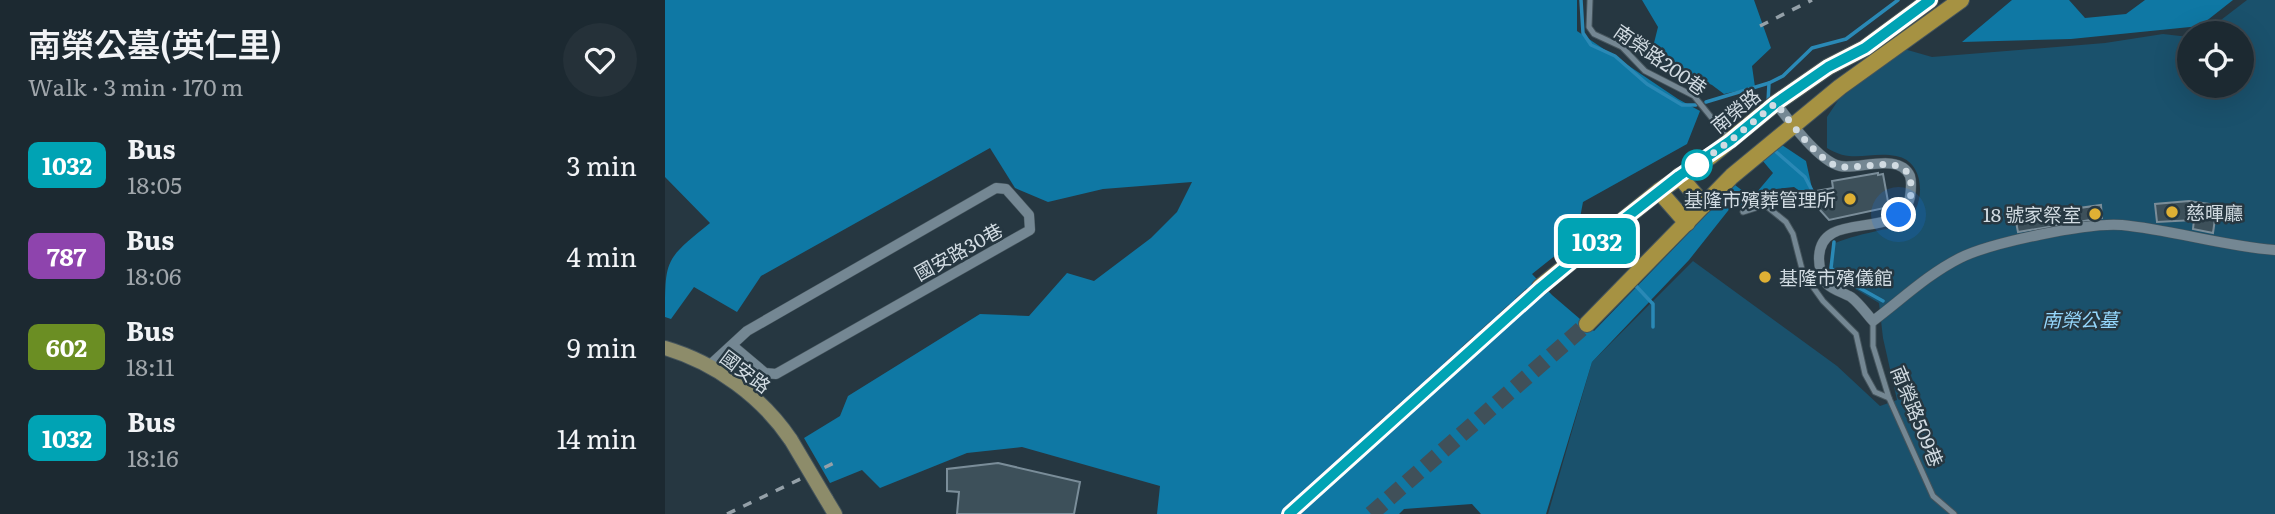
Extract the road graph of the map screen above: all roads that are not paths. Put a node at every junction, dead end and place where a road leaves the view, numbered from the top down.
1 (1590, 0) edge
2 (1930, 0) edge
3 (1961, 0) edge
4 (1776, 103) junction
5 (1792, 125) junction
6 (1730, 141) junction
7 (1679, 176) junction
8 (1659, 191) junction
9 (1704, 205) junction
10 (1743, 212) dead end
11 (1688, 223) junction
12 (2275, 250) edge
13 (1540, 288) tunnel mouth
14 (1873, 321) junction
15 (1587, 324) tunnel mouth
16 (733, 346) junction
17 (665, 348) edge
18 (709, 366) junction
19 (1889, 398) junction
20 (826, 506) edge
21 (835, 514) edge
22 (1954, 514) edge

1 - 6 lane, 南榮路200巷
2 - 4 main road, 南榮路
3 - 5 main road
4 - 5 street
4 - 6 main road, 南榮路
5 - 9 main road
5 - 14 street
6 - 7 main road, 南榮路
7 - 8 main road, 南榮路
7 - 9 main road
8 - 11 main road
8 - 13 main road, 南榮路
9 - 11 main road
10 - 19 lane
11 - 15 main road
12 - 14 street
14 - 19 lane, 南榮路509巷
16 - 16 street, 國安路30巷
16 - 18 street, 國安路30巷
17 - 18 street, 國安路
18 - 20 street, 國安路, bridge
19 - 22 lane, 南榮路509巷
20 - 21 street

